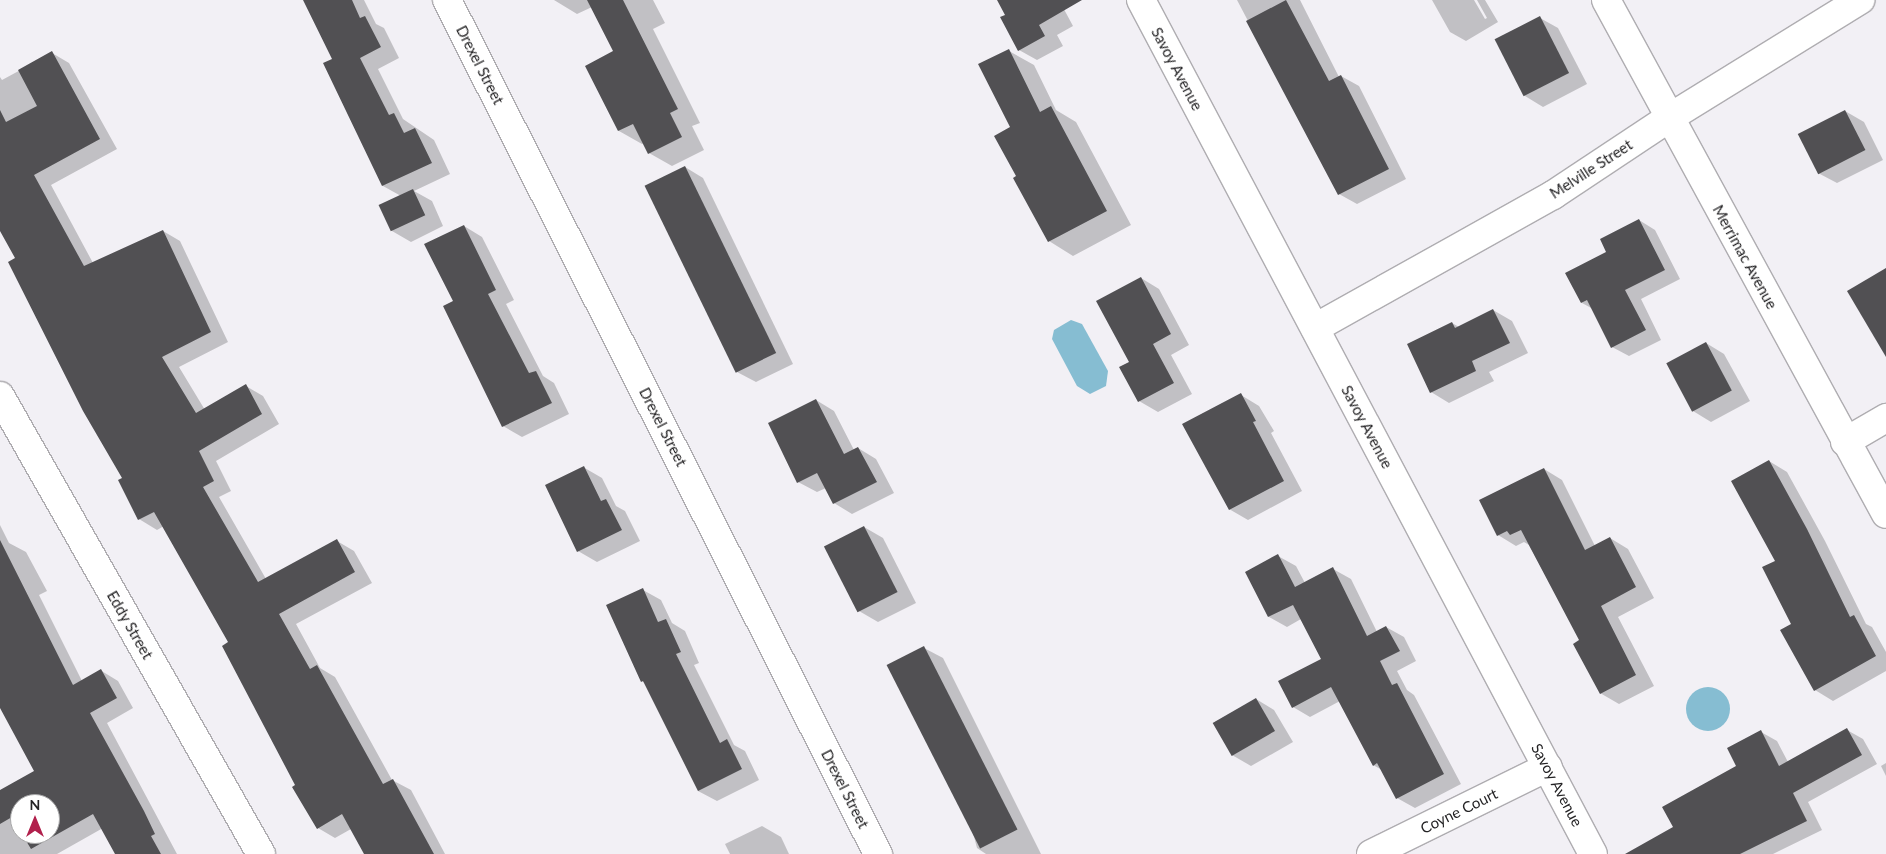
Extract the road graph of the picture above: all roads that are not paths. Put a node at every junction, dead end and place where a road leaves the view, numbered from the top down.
1 (448, 0) edge
2 (1141, 0) edge
3 (1606, 0) edge
4 (1860, 0) edge
5 (1669, 118) junction
6 (1315, 328) junction
7 (0, 396) edge
8 (1886, 418) edge
9 (1845, 442) junction
10 (1886, 514) edge
11 (1548, 767) junction
12 (260, 854) edge
13 (878, 854) edge
14 (1371, 854) edge
15 (1593, 854) edge

1 - 13 street, Drexel Street
2 - 6 street, Savoy Avenue
3 - 5 street, Merrimac Avenue
4 - 5 street, Melville Street
5 - 6 street, Melville Street
5 - 9 street, Merrimac Avenue
6 - 11 street, Savoy Avenue
7 - 12 street, Eddy Street
8 - 9 street
9 - 10 street, Merrimac Avenue
11 - 14 street, Coyne Court
11 - 15 street, Savoy Avenue

